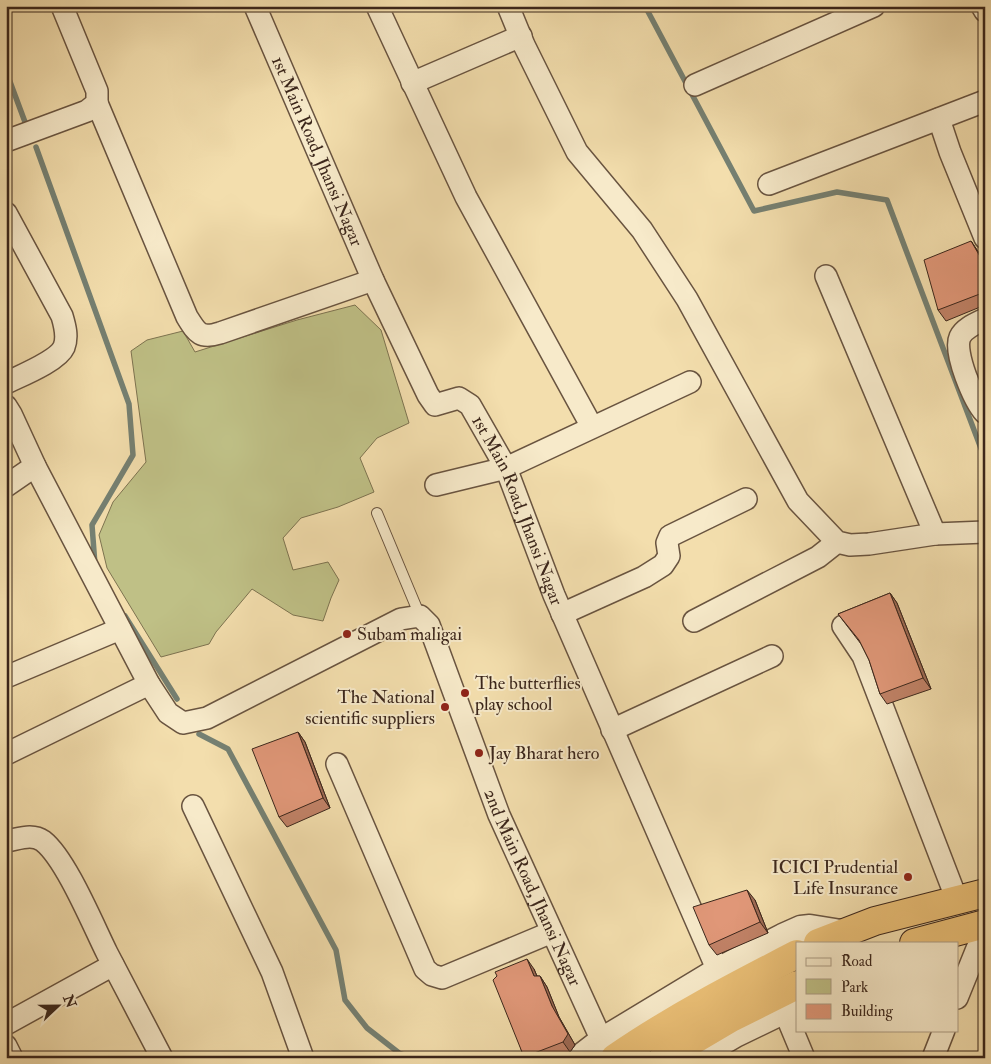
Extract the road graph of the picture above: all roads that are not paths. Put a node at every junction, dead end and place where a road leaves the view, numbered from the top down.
1 (62, 6) edge
2 (255, 6) edge
3 (377, 6) edge
4 (508, 6) edge
5 (874, 6) edge
6 (982, 6) edge
7 (985, 11) edge
8 (520, 36) junction
9 (412, 82) junction
10 (695, 84) dead end
11 (985, 101) edge
12 (97, 102) junction
13 (939, 119) junction
14 (6, 142) edge
15 (769, 184) dead end
16 (6, 213) edge
17 (985, 238) edge
18 (826, 276) dead end
19 (373, 280) junction
20 (985, 319) edge
21 (690, 382) dead end
22 (6, 383) edge
23 (6, 406) edge
24 (985, 413) edge
25 (592, 427) junction
26 (35, 466) junction
27 (506, 468) junction
28 (436, 485) dead end
29 (6, 486) edge
30 (746, 498) dead end
31 (376, 513) dead end
32 (985, 532) edge
33 (935, 534) junction
34 (837, 542) junction
35 (562, 614) junction
36 (420, 616) junction
37 (694, 621) dead end
38 (843, 626) edge
39 (120, 629) junction
40 (772, 656) dead end
41 (6, 678) edge
42 (149, 684) junction
43 (612, 730) junction
44 (6, 754) edge
45 (337, 764) dead end
46 (192, 806) dead end
47 (6, 841) edge
48 (985, 893) edge
49 (957, 900) junction
50 (985, 924) edge
51 (985, 930) edge
52 (552, 932) junction
53 (830, 938) edge
54 (918, 942) edge
55 (796, 955) edge
56 (113, 965) junction
57 (718, 971) junction
58 (796, 986) edge
59 (958, 996) edge
60 (790, 1007) edge
61 (6, 1024) edge
62 (796, 1029) edge
63 (797, 1032) edge
64 (943, 1032) edge
65 (6, 1046) edge
66 (609, 1049) edge
67 (12, 1058) edge
68 (162, 1058) edge
69 (303, 1058) edge
70 (580, 1058) edge
71 (663, 1058) edge
72 (694, 1058) edge
73 (804, 1058) edge
74 (933, 1058) edge

1 - 12 street
2 - 19 street, 1st Main Road, Jhansi Nagar
3 - 9 street
4 - 8 street
5 - 10 street
6 - 7 street
8 - 9 street
8 - 34 street
9 - 25 street
11 - 13 street
12 - 14 street
12 - 19 street
13 - 15 street
13 - 17 street
16 - 22 street
18 - 33 street
19 - 27 street, 1st Main Road, Jhansi Nagar
20 - 24 street
21 - 25 street
23 - 26 street
25 - 27 street
26 - 29 street
26 - 39 street
27 - 28 street
27 - 35 street, 1st Main Road, Jhansi Nagar
30 - 35 street
31 - 36 lane, 2nd Main Road, Jhansi Nagar
32 - 33 street
33 - 34 street
34 - 37 street
35 - 43 street, 1st Main Road, Jhansi Nagar
36 - 42 street
36 - 52 street, 2nd Main Road, Jhansi Nagar
38 - 49 street
39 - 41 street
39 - 42 street
40 - 43 street
42 - 44 street
43 - 57 street, 1st Main Road, Jhansi Nagar
45 - 52 street
46 - 69 street
47 - 56 street
48 - 49 highway
49 - 53 highway
50 - 54 highway
51 - 59 street
52 - 66 street, 2nd Main Road, Jhansi Nagar
53 - 57 street
55 - 66 highway
56 - 61 street
56 - 68 street
57 - 66 street
58 - 71 highway
60 - 62 street
60 - 72 street
63 - 73 street
64 - 74 street
65 - 67 street
66 - 70 street

